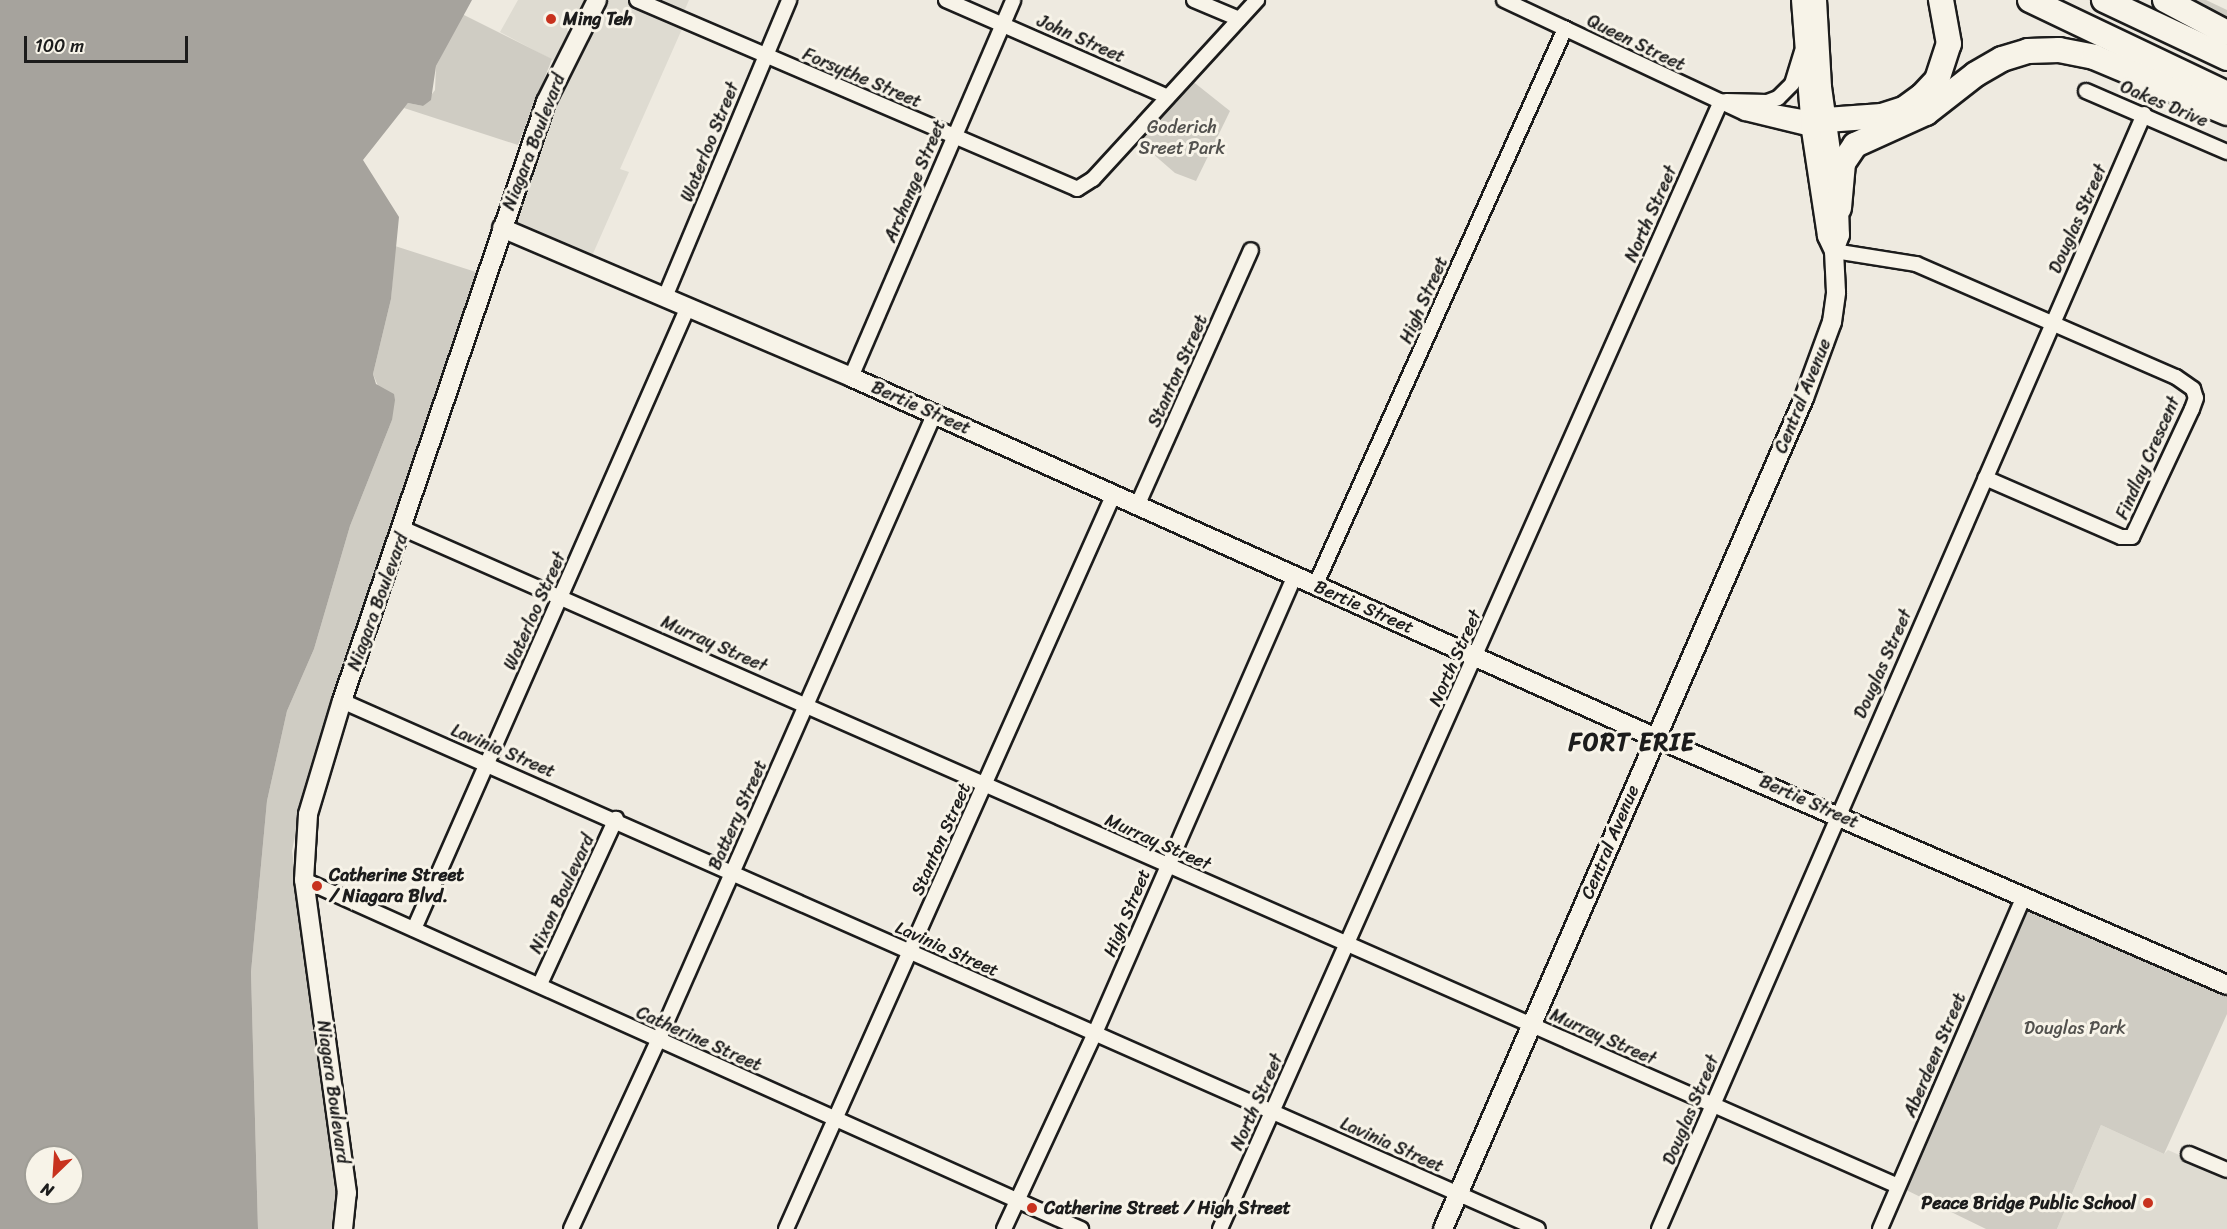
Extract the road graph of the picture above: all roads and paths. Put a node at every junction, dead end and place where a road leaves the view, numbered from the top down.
1 (597, 0) edge
2 (637, 0) edge
3 (789, 0) edge
4 (946, 0) edge
5 (1013, 0) edge
6 (1194, 0) edge
7 (1257, 0) edge
8 (1504, 0) edge
9 (1801, 0) edge
10 (1817, 0) edge
11 (1941, 0) edge
12 (2030, 0) edge
13 (2104, 0) edge
14 (2165, 0) edge
15 (1239, 19) junction
16 (1002, 24) junction
17 (1565, 28) junction
18 (2227, 33) edge
19 (1802, 49) junction
20 (765, 56) junction
21 (2227, 58) edge
22 (2086, 91) dead end
23 (2227, 94) edge
24 (1168, 97) junction
25 (1720, 101) junction
26 (2227, 112) edge
27 (2144, 114) junction
28 (1819, 125) junction
29 (1897, 126) junction
30 (954, 137) junction
31 (2227, 152) edge
32 (1839, 208) junction
33 (502, 228) junction
34 (1251, 250) dead end
35 (1834, 251) junction
36 (665, 297) junction
37 (688, 307) junction
38 (2053, 323) junction
39 (851, 377) junction
40 (934, 415) junction
41 (1985, 478) junction
42 (1113, 496) junction
43 (1137, 506) junction
44 (404, 529) junction
45 (1294, 577) junction
46 (1315, 586) junction
47 (561, 596) junction
48 (1476, 656) junction
49 (342, 701) junction
50 (807, 704) junction
51 (1656, 738) junction
52 (486, 764) junction
53 (984, 785) junction
54 (1837, 813) junction
55 (616, 819) junction
56 (1167, 866) junction
57 (733, 872) junction
58 (304, 880) junction
59 (2024, 896) junction
60 (414, 929) junction
61 (1347, 945) junction
62 (910, 952) junction
63 (540, 984) junction
64 (2227, 984) edge
65 (1531, 1025) junction
66 (1095, 1034) junction
67 (658, 1041) junction
68 (1714, 1105) junction
69 (1273, 1113) junction
70 (836, 1120) junction
71 (2189, 1154) dead end
72 (2227, 1170) edge
73 (1898, 1186) junction
74 (1459, 1194) junction
75 (1017, 1201) junction
76 (343, 1229) edge
77 (571, 1229) edge
78 (786, 1229) edge
79 (1004, 1229) edge
80 (1081, 1229) edge
81 (1220, 1229) edge
82 (1443, 1229) edge
83 (1538, 1229) edge
84 (1659, 1229) edge
85 (1880, 1229) edge

1 - 33 main road, Niagara Boulevard
2 - 20 street, Forsythe Street
3 - 20 street, Waterloo Street
4 - 16 street, John Street
5 - 16 street, Archange Street
6 - 15 street
7 - 15 street
8 - 17 street, Queen Street
9 - 19 main road, Central Avenue
10 - 28 main road, Central Avenue
11 - 28 highway
12 - 23 highway
13 - 21 highway
14 - 18 highway
15 - 24 street
16 - 24 street, John Street
16 - 30 street, Archange Street
17 - 25 street, Queen Street
17 - 46 street, High Street
19 - 25 street
19 - 28 main road, Central Avenue
20 - 30 street, Forsythe Street
20 - 36 street, Waterloo Street
22 - 27 street, Oakes Drive
24 - 30 street, Forsythe Street
25 - 28 street, Queen Street
25 - 48 street, North Street
26 - 29 highway
27 - 31 street, Oakes Drive
27 - 38 street, Douglas Street
28 - 29 highway
28 - 32 main road, Central Avenue
28 - 35 main road, Central Avenue
29 - 32 highway
30 - 39 street, Archange Street
32 - 35 main road, Central Avenue
33 - 36 main road, Bertie Street
33 - 44 main road, Niagara Boulevard
34 - 43 street, Stanton Street
35 - 38 street
35 - 51 main road, Central Avenue
36 - 37 main road, Bertie Street
37 - 39 main road, Bertie Street
37 - 47 street, Waterloo Street
38 - 41 street, Douglas Street
38 - 41 street, Findlay Crescent
39 - 40 main road, Bertie Street
40 - 42 main road, Bertie Street
40 - 50 street, Battery Street
41 - 54 street, Douglas Street
42 - 43 main road, Bertie Street
42 - 53 street, Stanton Street
43 - 45 main road, Bertie Street
44 - 47 street, Murray Street
44 - 49 main road, Niagara Boulevard
45 - 46 main road, Bertie Street
45 - 56 street, High Street
46 - 48 main road, Bertie Street
47 - 50 street, Murray Street
47 - 52 street, Waterloo Street
48 - 51 main road, Bertie Street
48 - 61 street, North Street
49 - 52 street, Lavinia Street
49 - 58 main road, Niagara Boulevard
50 - 53 street, Murray Street
50 - 57 street, Battery Street
51 - 54 main road, Bertie Street
51 - 65 main road, Central Avenue
52 - 55 street, Lavinia Street
52 - 60 street, Waterloo Street
53 - 56 street, Murray Street
53 - 62 street, Stanton Street
54 - 59 main road, Bertie Street
54 - 68 street, Douglas Street
55 - 57 street, Lavinia Street
55 - 63 street, Nixon Boulevard
56 - 61 street, Murray Street
56 - 66 street, High Street
57 - 62 street, Lavinia Street
57 - 67 street, Battery Street
58 - 60 street, Catherine Street
58 - 76 main road, Niagara Boulevard
59 - 64 main road, Bertie Street
59 - 73 street, Aberdeen Street
60 - 63 street, Catherine Street
61 - 65 street, Murray Street
61 - 69 street, North Street
62 - 66 street, Lavinia Street
62 - 70 street, Stanton Street
63 - 67 street, Catherine Street
65 - 68 street, Murray Street
65 - 74 main road, Central Avenue
66 - 69 street, Lavinia Street
66 - 75 street, High Street
67 - 70 street, Catherine Street
67 - 77 street, Battery Street
68 - 73 street, Murray Street
68 - 84 street, Douglas Street
69 - 74 street, Lavinia Street
69 - 81 street, North Street
70 - 75 street, Catherine Street
70 - 78 street, Stanton Street
71 - 72 street
73 - 85 street, Aberdeen Street
74 - 82 main road, Central Avenue
74 - 83 street, Lavinia Street
75 - 79 street, High Street
75 - 80 street, Catherine Street

